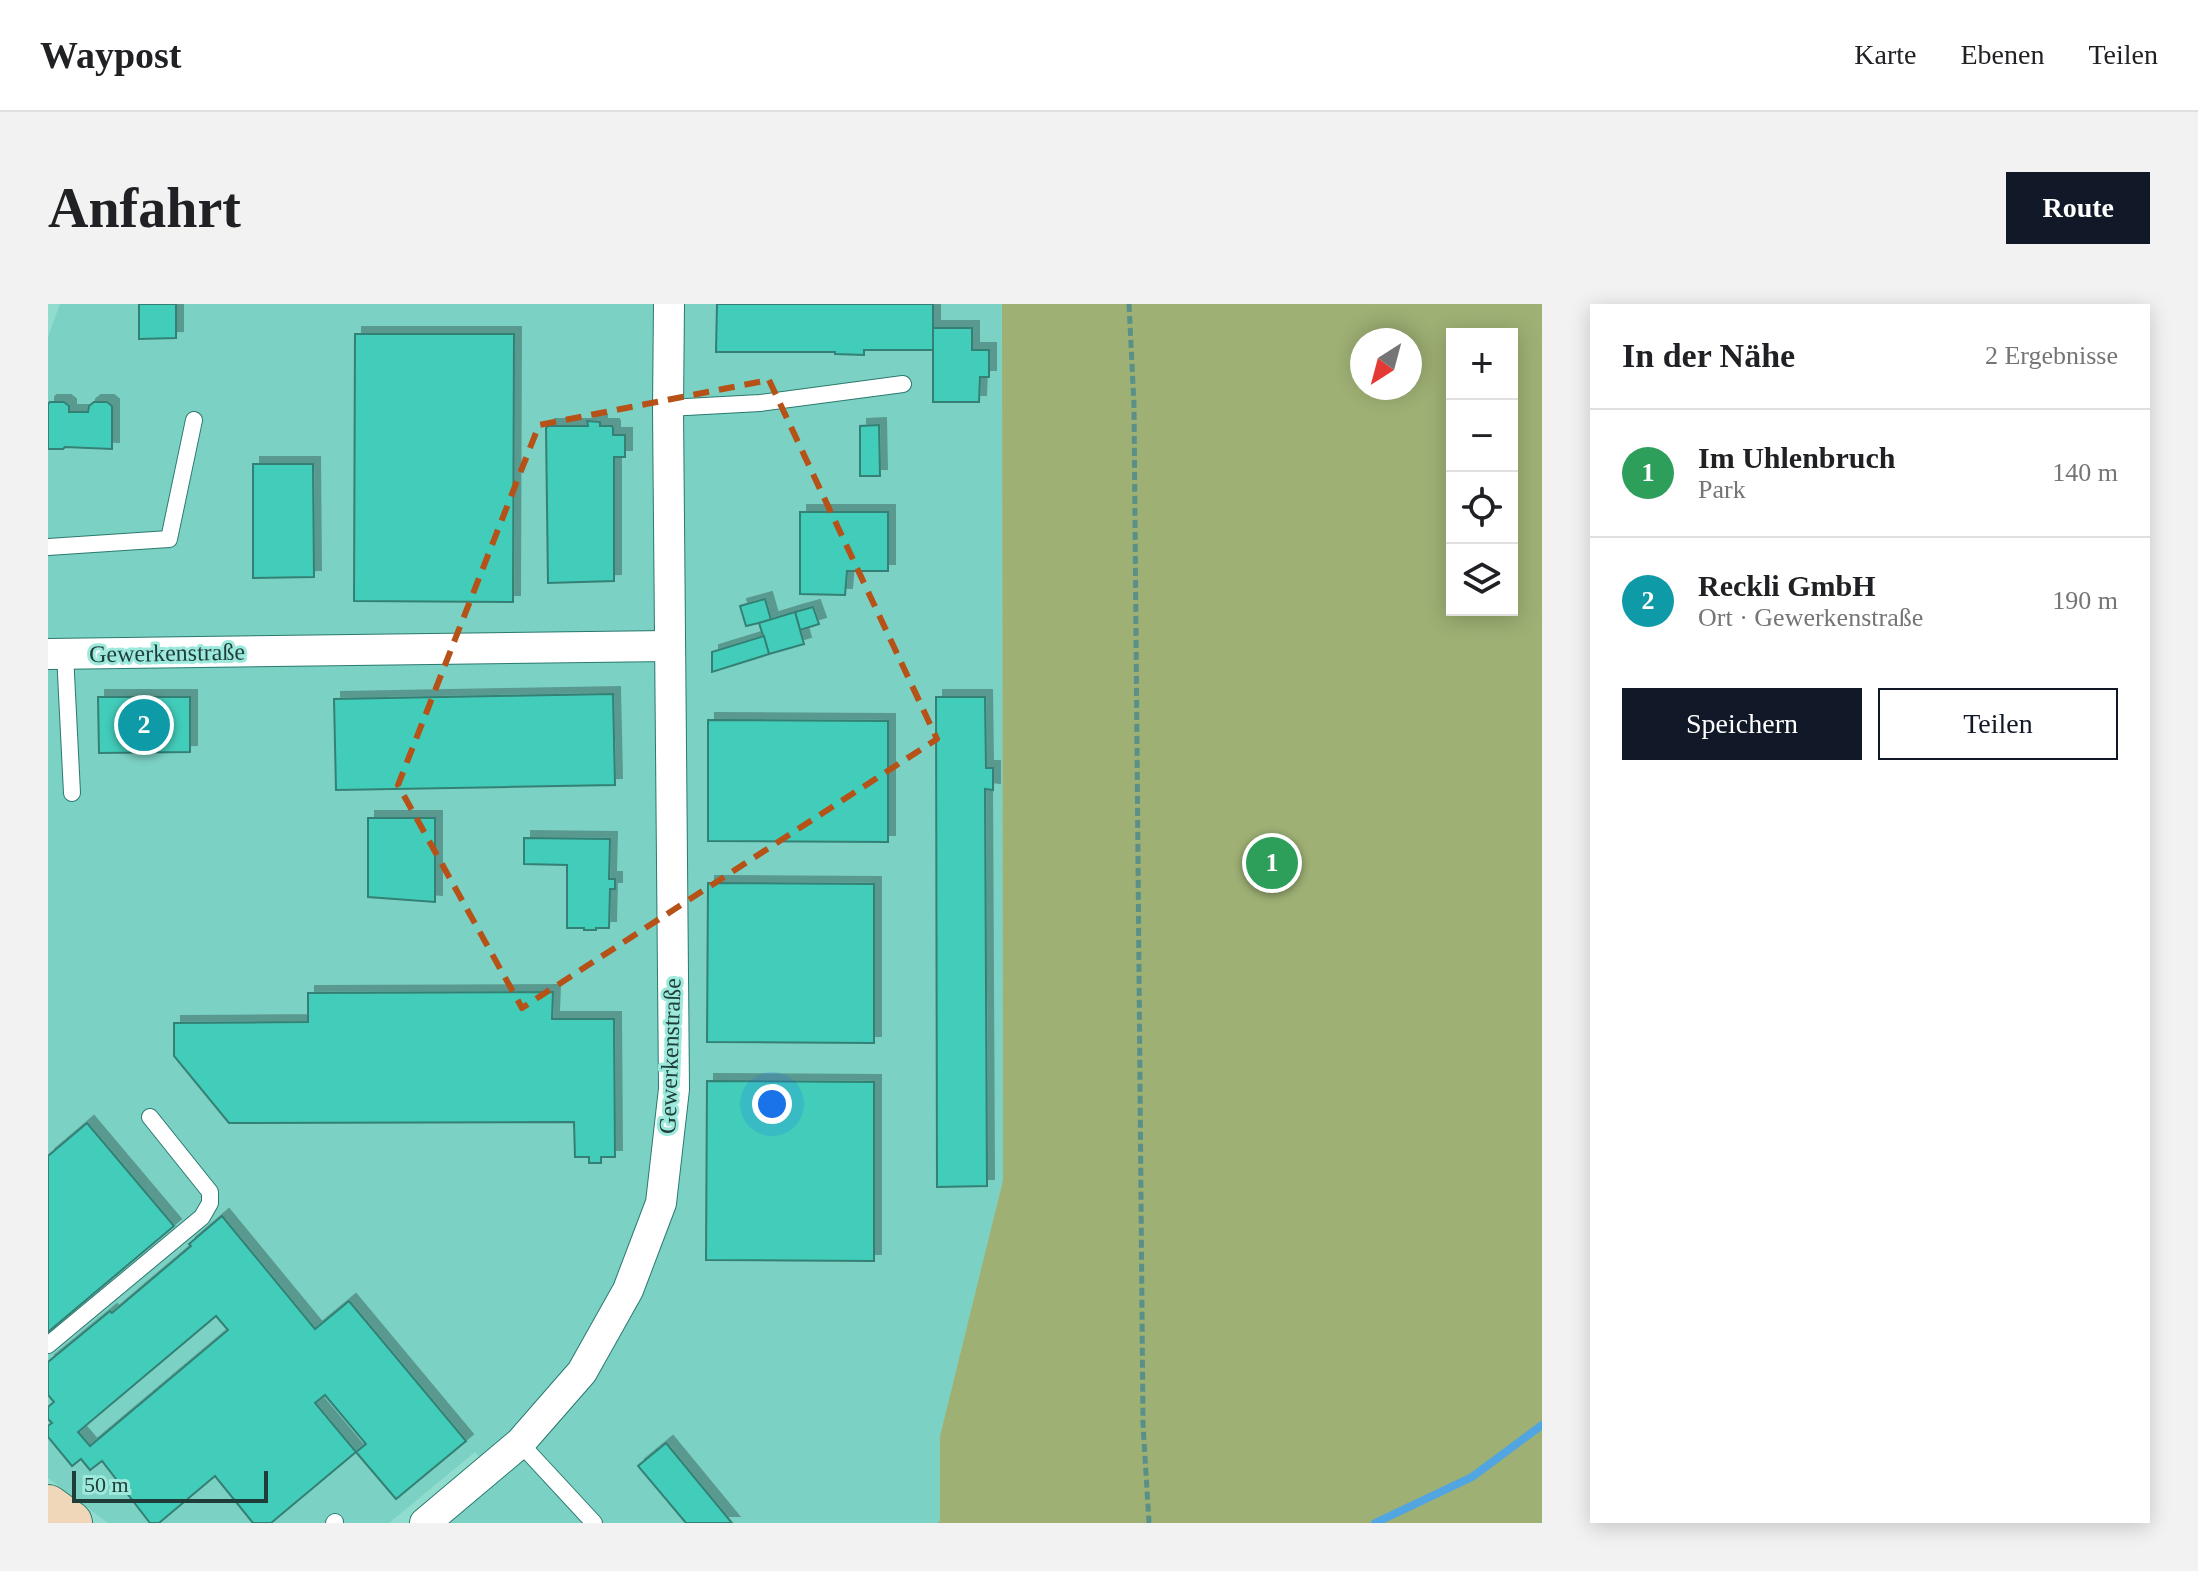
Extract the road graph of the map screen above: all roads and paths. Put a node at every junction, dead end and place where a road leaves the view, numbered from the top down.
1 (669, 304) edge
2 (1129, 304) edge
3 (903, 384) dead end
4 (668, 408) junction
5 (194, 420) dead end
6 (48, 547) edge
7 (669, 646) junction
8 (57, 654) edge
9 (72, 793) dead end
10 (150, 1117) dead end
11 (48, 1345) edge
12 (520, 1443) junction
13 (48, 1507) edge
14 (70, 1523) edge
15 (425, 1523) edge
16 (594, 1523) edge
17 (1149, 1523) edge

1 - 4 street, Gewerkenstraße
2 - 17 path
3 - 4 lane
4 - 7 street, Gewerkenstraße
5 - 6 lane
7 - 8 street, Gewerkenstraße
7 - 12 street, Gewerkenstraße
8 - 9 lane
10 - 11 lane
12 - 15 street, Gewerkenstraße
12 - 16 lane
13 - 14 main road

